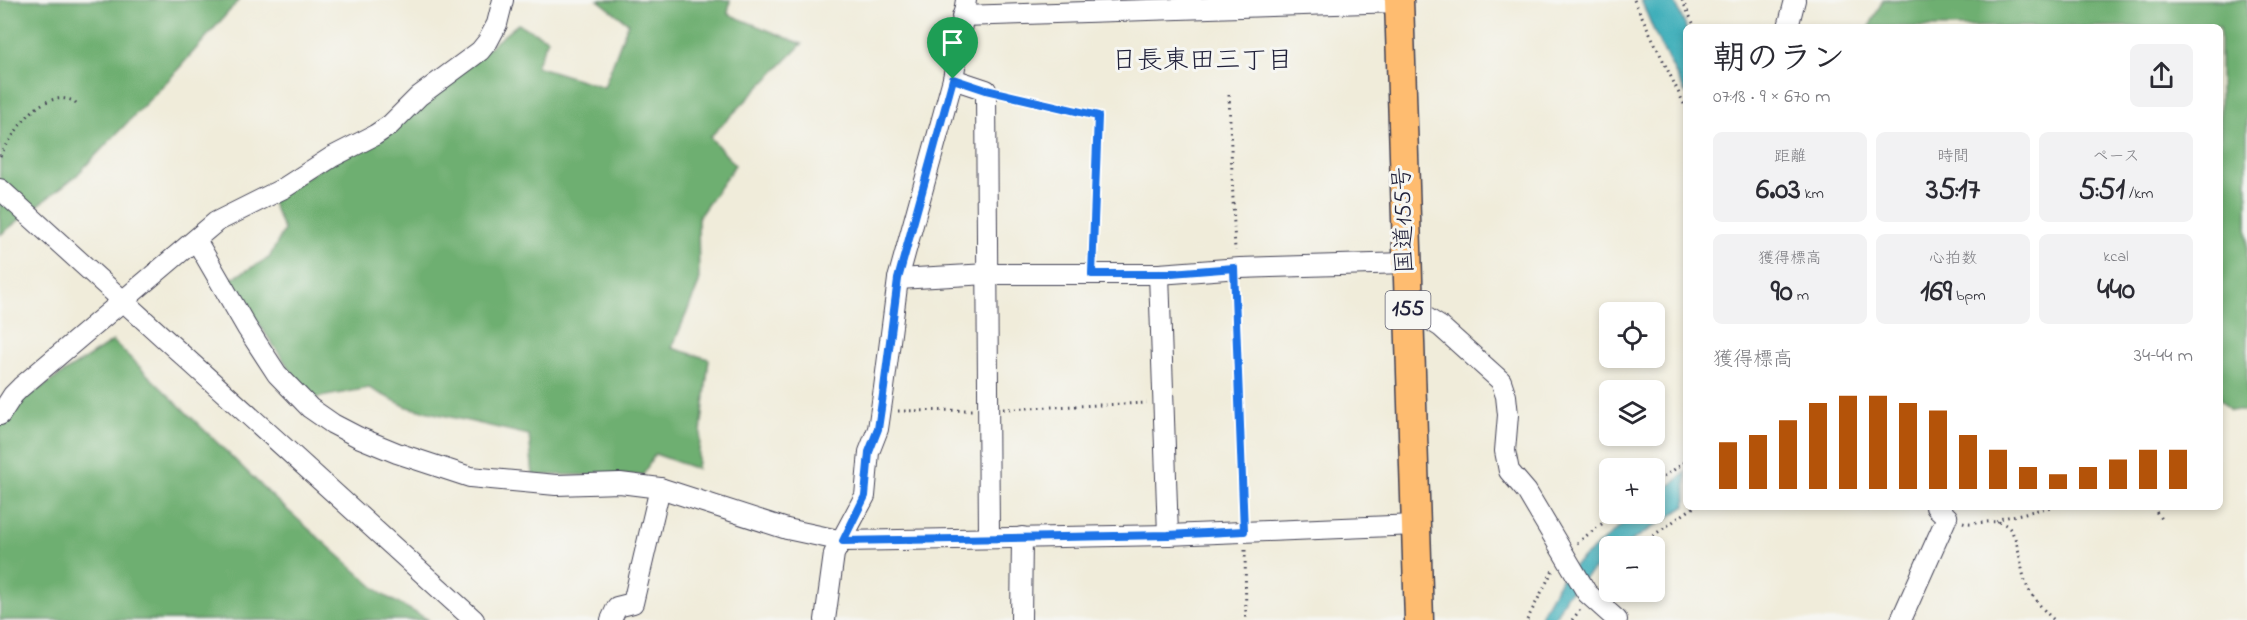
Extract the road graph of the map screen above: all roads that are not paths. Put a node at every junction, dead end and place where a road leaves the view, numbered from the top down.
1 (503, 0) edge
2 (1795, 0) edge
3 (1399, 1) edge
4 (964, 8) edge
5 (1789, 24) edge
6 (953, 79) junction
7 (0, 189) edge
8 (196, 240) junction
9 (1406, 263) junction
10 (988, 274) junction
11 (1159, 274) junction
12 (898, 279) junction
13 (123, 301) junction
14 (1408, 306) junction
15 (0, 415) edge
16 (660, 488) junction
17 (1941, 512) edge
18 (1416, 525) junction
19 (1168, 535) junction
20 (989, 537) junction
21 (1022, 537) junction
22 (843, 541) junction
23 (474, 620) edge
24 (611, 620) edge
25 (825, 620) edge
26 (1021, 620) edge
27 (1419, 620) edge
28 (1617, 620) edge
29 (1900, 620) edge

1 - 8 street
2 - 5 street
3 - 4 street
3 - 9 highway, 国道155号 / 155
4 - 6 street
6 - 10 street
6 - 12 street
7 - 13 street
8 - 13 street
8 - 16 street
9 - 11 street
9 - 14 highway, 国道155号 / 155
10 - 11 street
10 - 12 street
10 - 20 street
11 - 19 street
12 - 22 street
13 - 15 street
13 - 23 street
14 - 18 highway, 国道155号 / 155
14 - 28 street
16 - 22 street
16 - 24 street
17 - 29 street
18 - 19 street
18 - 27 highway, 国道155号 / 155
19 - 21 street
20 - 21 street
20 - 22 street
21 - 26 street
22 - 25 street

